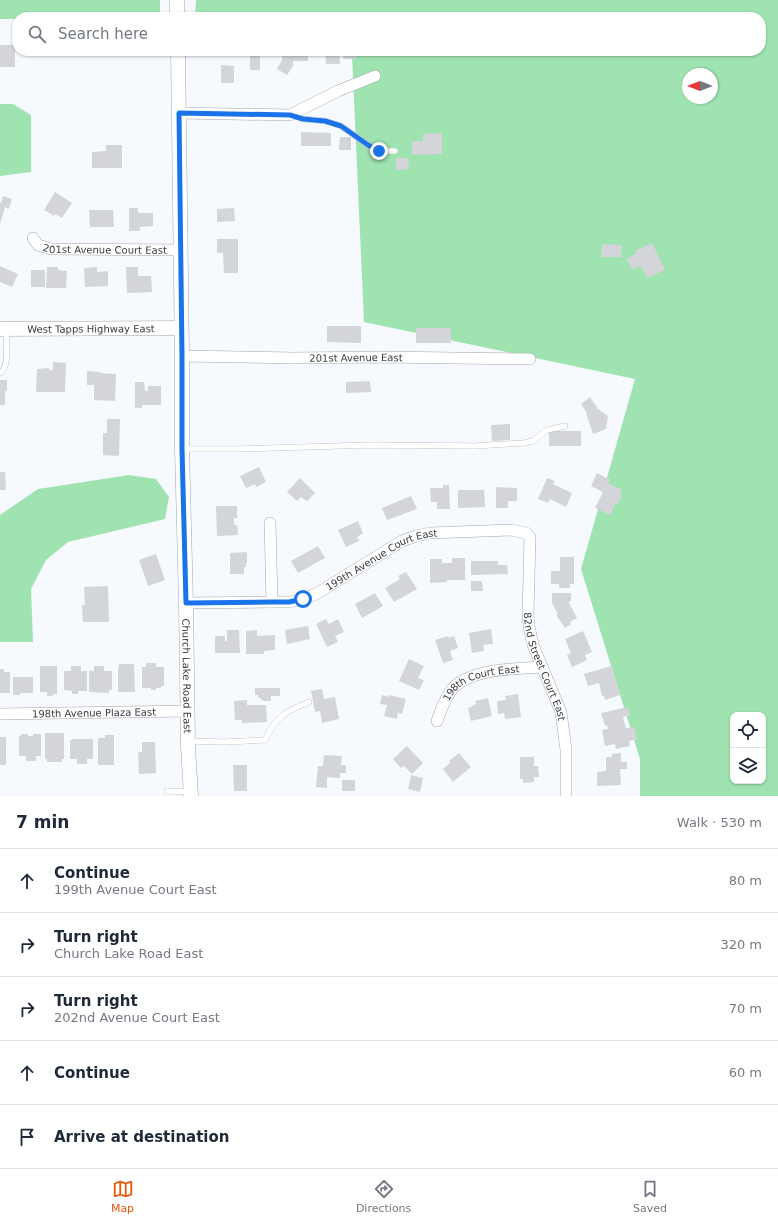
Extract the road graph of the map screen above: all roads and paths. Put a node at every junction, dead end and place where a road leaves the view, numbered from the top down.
1 (177, 0) edge
2 (177, 12) edge
3 (178, 56) edge
4 (376, 76) dead end
5 (179, 113) junction
6 (290, 115) junction
7 (395, 151) dead end
8 (33, 238) dead end
9 (180, 250) junction
10 (181, 328) junction
11 (3, 329) edge
12 (182, 356) junction
13 (530, 359) dead end
14 (0, 373) edge
15 (565, 426) dead end
16 (182, 449) junction
17 (270, 523) dead end
18 (530, 537) joint
19 (272, 602) junction
20 (186, 603) junction
21 (542, 667) junction
22 (309, 702) dead end
23 (188, 711) junction
24 (0, 714) edge
25 (437, 721) dead end
26 (188, 741) junction
27 (167, 791) dead end
28 (191, 794) edge
29 (566, 796) edge

1 - 2 street
3 - 5 street, Church Lake Road East
4 - 6 street
5 - 6 street
5 - 9 street, Church Lake Road East
6 - 7 lane
8 - 9 street, 201st Avenue Court East
9 - 10 street, Church Lake Road East
10 - 11 street, West Tapps Highway East
10 - 12 street, Church Lake Road East
11 - 14 lane
12 - 13 street, 201st Avenue East
12 - 16 street, Church Lake Road East
15 - 16 lane
16 - 20 street, Church Lake Road East
17 - 19 street
18 - 19 street, 199th Avenue Court East
18 - 21 street, 82nd Street Court East
19 - 20 street, 199th Avenue Court East
20 - 23 street, Church Lake Road East
21 - 25 street, 198th Court East
21 - 29 street, 82nd Street Court East
22 - 26 lane
23 - 24 street, 198th Avenue Plaza East
23 - 26 street, Church Lake Road East
26 - 28 street, Church Lake Road East
27 - 28 lane

